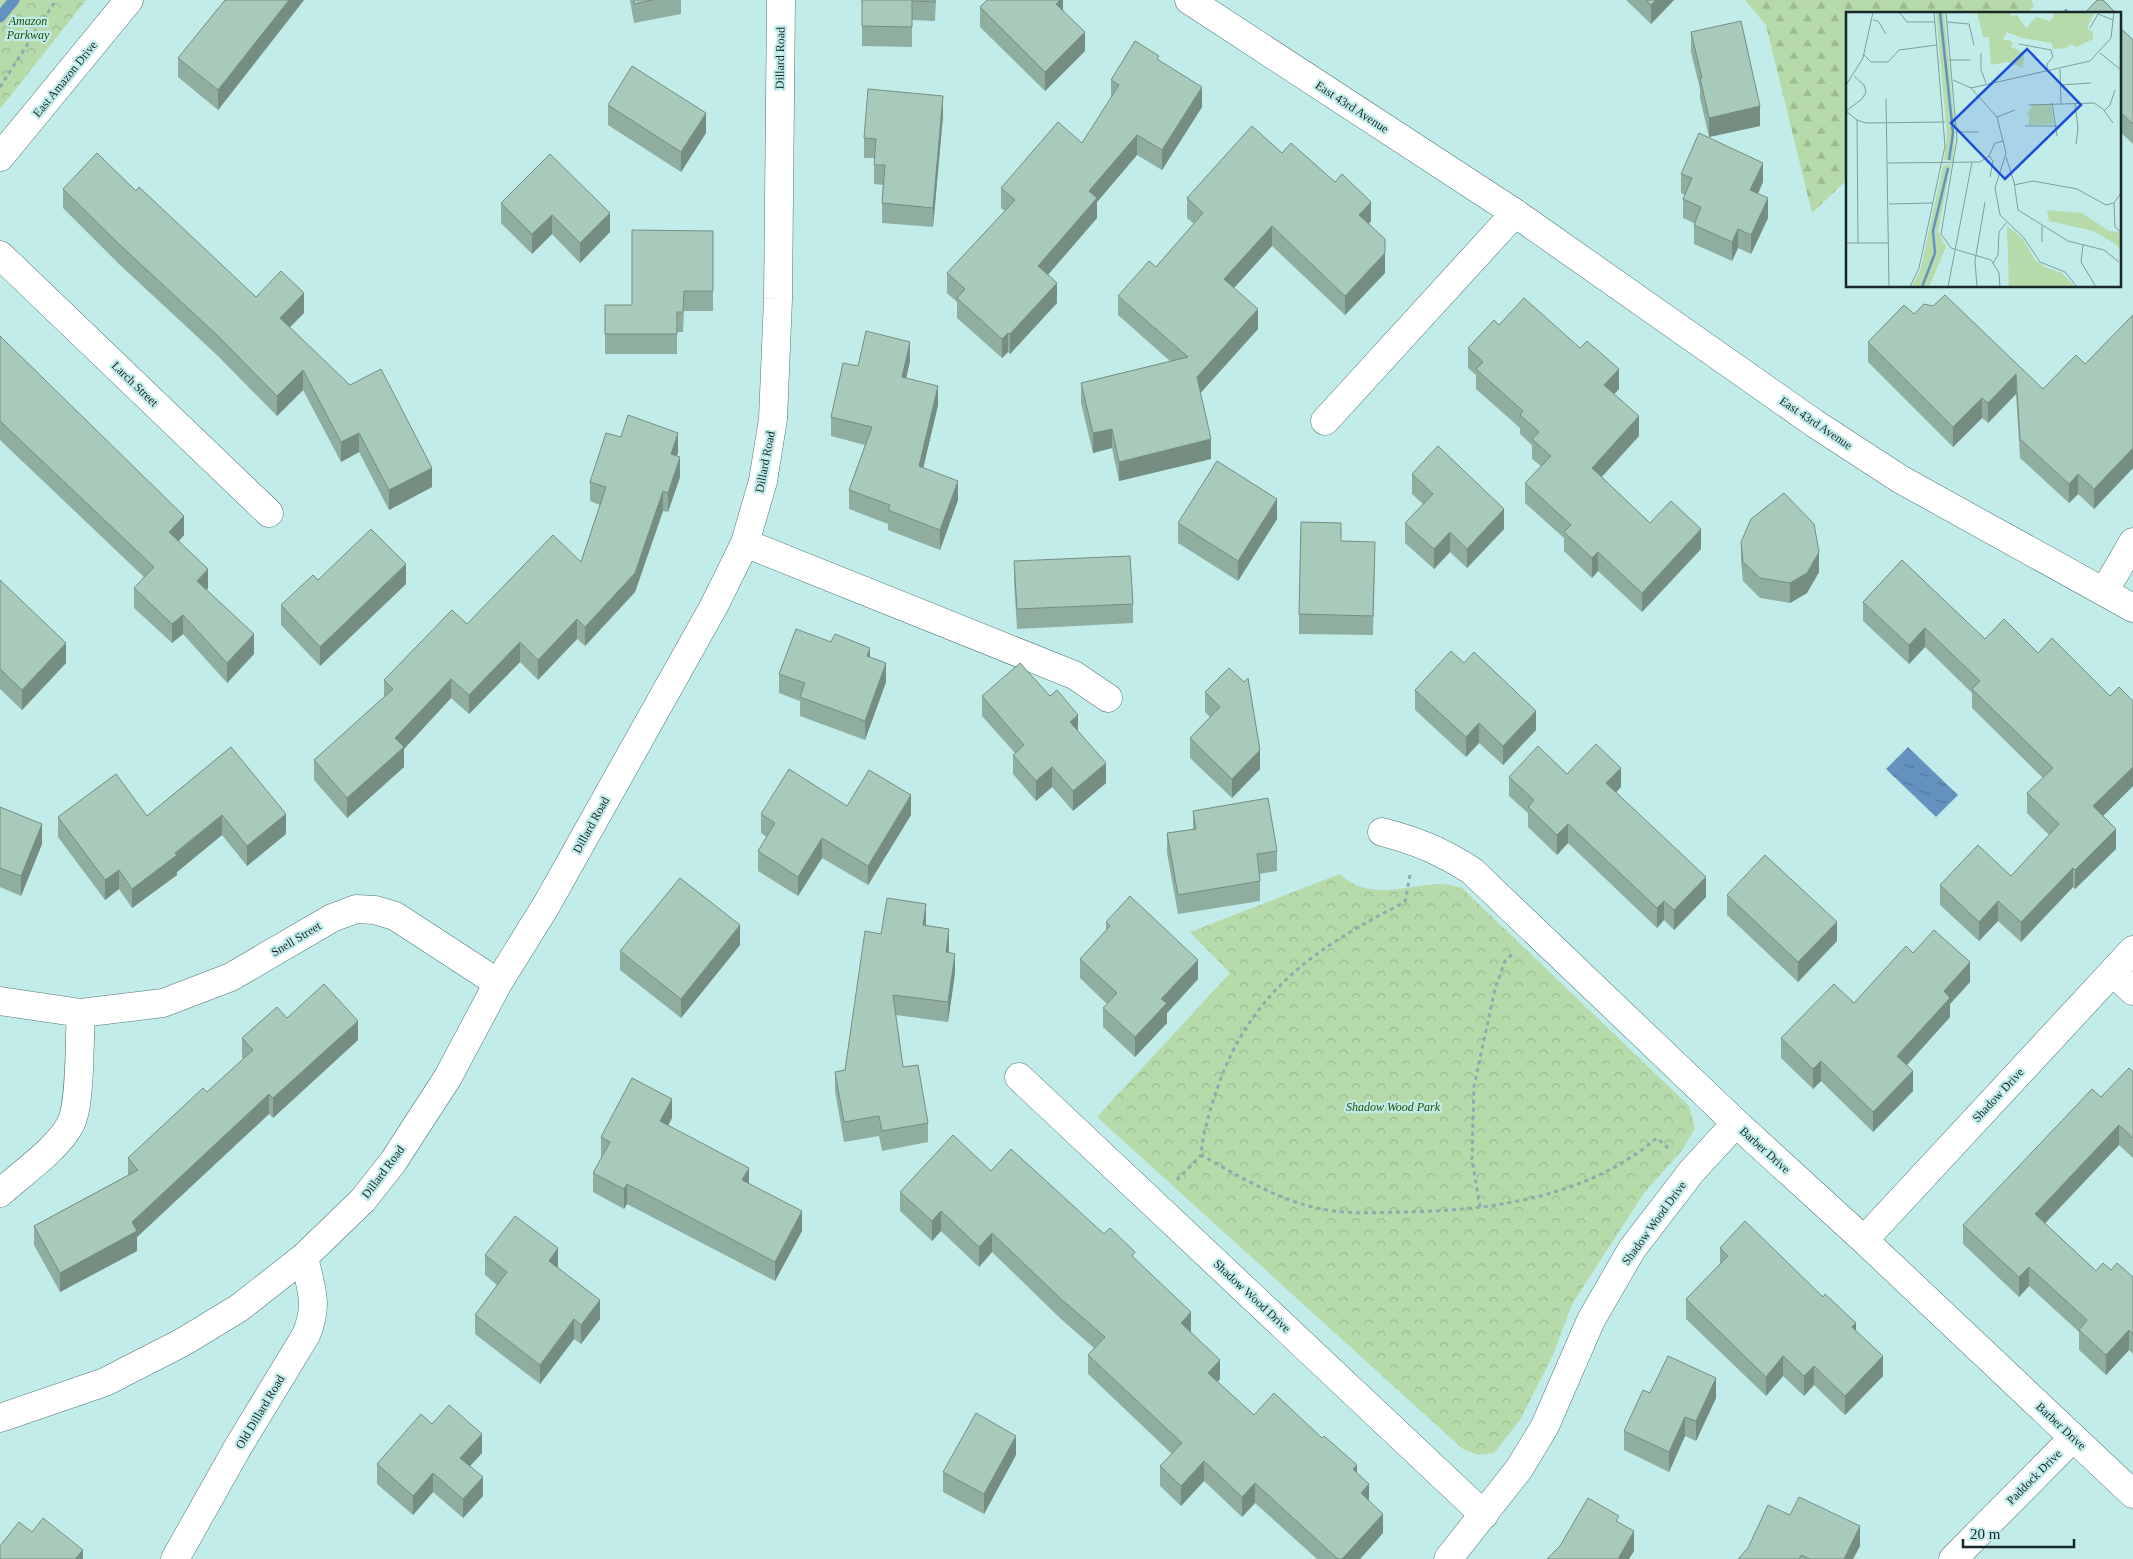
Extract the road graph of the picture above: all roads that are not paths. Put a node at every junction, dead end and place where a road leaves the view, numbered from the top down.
1 (129, 0) edge
2 (781, 0) edge
3 (1188, 0) edge
4 (0, 156) edge
5 (1515, 213) junction
6 (0, 255) edge
7 (1325, 421) dead end
8 (269, 513) dead end
9 (2133, 542) edge
10 (745, 543) junction
11 (2104, 592) junction
12 (2133, 608) edge
13 (1108, 698) dead end
14 (1382, 832) dead end
15 (2133, 950) edge
16 (2113, 972) junction
17 (498, 983) junction
18 (2133, 991) edge
19 (0, 1001) edge
20 (81, 1013) junction
21 (1019, 1077) dead end
22 (1736, 1123) junction
23 (0, 1193) edge
24 (1864, 1240) junction
25 (304, 1258) junction
26 (0, 1418) edge
27 (2073, 1438) junction
28 (2133, 1494) edge
29 (1484, 1515) junction
30 (176, 1559) edge
31 (1448, 1559) edge
32 (1953, 1559) edge

1 - 4 street, East Amazon Drive
2 - 10 street, Dillard Road
3 - 5 street, East 43rd Avenue
5 - 7 street
5 - 11 street, East 43rd Avenue
6 - 8 street, Larch Street
9 - 11 street
10 - 13 street
10 - 17 street, Dillard Road
11 - 12 street, East 43rd Avenue
14 - 22 street, Barber Drive
15 - 16 street, Shadow Drive
16 - 18 street
16 - 24 street, Shadow Drive
17 - 20 street, Snell Street
17 - 25 street, Dillard Road
19 - 20 street, Snell Street
20 - 23 street
21 - 29 street, Shadow Wood Drive
22 - 24 street, Barber Drive
22 - 29 street, Shadow Wood Drive
24 - 27 street, Barber Drive
25 - 26 street, Dillard Road
25 - 30 street, Old Dillard Road
27 - 28 street, Barber Drive
27 - 32 street, Paddock Drive
29 - 31 street, Shadow Wood Drive

